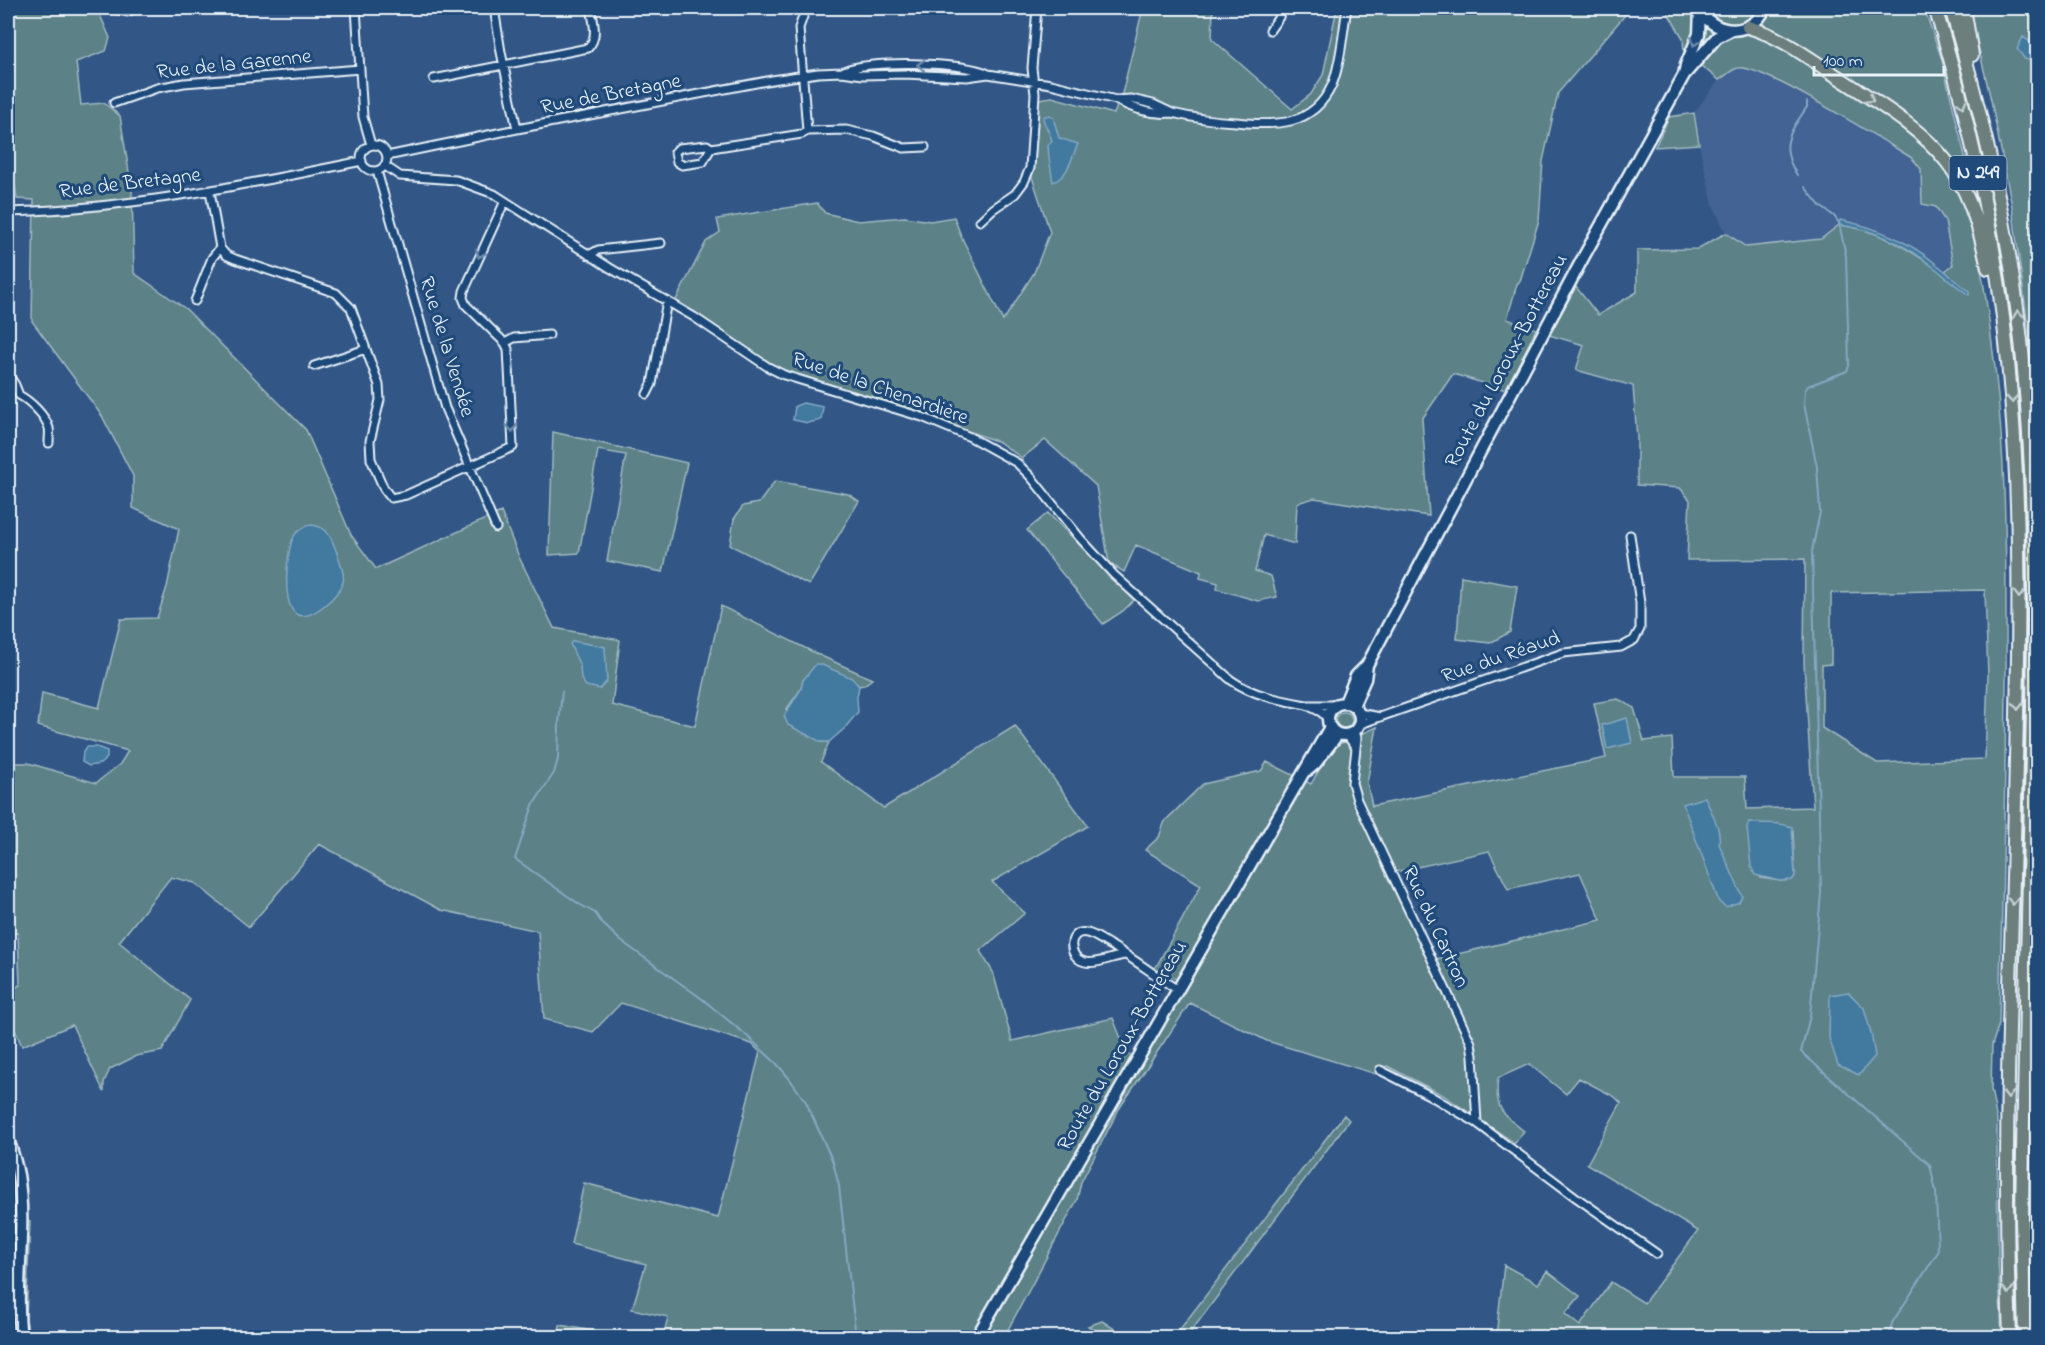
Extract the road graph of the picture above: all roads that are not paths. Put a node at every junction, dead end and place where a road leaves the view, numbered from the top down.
1 (110, 8) edge
2 (136, 8) edge
3 (356, 8) edge
4 (494, 8) edge
5 (591, 8) edge
6 (806, 8) edge
7 (1037, 8) edge
8 (1281, 8) edge
9 (1347, 8) edge
10 (1700, 8) edge
11 (1765, 8) edge
12 (1935, 8) edge
13 (1951, 8) edge
14 (1964, 8) edge
15 (1748, 27) junction
16 (1270, 30) dead end
17 (1731, 30) junction
18 (505, 65) junction
19 (360, 69) junction
20 (1971, 74) junction
21 (803, 75) junction
22 (1684, 75) junction
23 (434, 79) dead end
24 (1033, 81) junction
25 (114, 103) dead end
26 (517, 129) junction
27 (807, 131) junction
28 (371, 145) junction
29 (924, 147) dead end
30 (711, 148) junction
31 (387, 156) junction
32 (362, 161) junction
33 (385, 166) junction
34 (377, 171) junction
35 (210, 191) junction
36 (505, 201) junction
37 (8, 212) edge
38 (980, 221) dead end
39 (661, 243) dead end
40 (220, 248) junction
41 (589, 255) junction
42 (195, 301) dead end
43 (667, 301) junction
44 (549, 335) dead end
45 (2006, 341) junction
46 (505, 343) junction
47 (366, 350) junction
48 (314, 366) dead end
49 (8, 374) edge
50 (647, 394) dead end
51 (49, 443) dead end
52 (470, 466) junction
53 (496, 528) dead end
54 (1630, 535) dead end
55 (1307, 705) junction
56 (1348, 707) junction
57 (1380, 717) junction
58 (1342, 728) junction
59 (1126, 955) junction
60 (1178, 990) junction
61 (1380, 1070) dead end
62 (1477, 1123) junction
63 (8, 1139) edge
64 (1657, 1254) dead end
65 (21, 1338) edge
66 (976, 1338) edge
67 (2010, 1338) edge
68 (2025, 1338) edge

1 - 2 street
3 - 19 street
4 - 18 street
5 - 18 street
6 - 21 street
7 - 24 street
8 - 16 street
9 - 24 street, Rue de Bretagne
10 - 17 main road
10 -> 22 main road, Route du Loroux-Bottereau
11 - 15 main road
12 -> 45 highway, N 249
13 - 20 highway, N 249
14 - 20 highway
15 - 17 main road
15 -> 45 highway
17 - 22 main road, Route du Loroux-Bottereau
18 - 23 street
18 - 26 street
19 - 25 street, Rue de la Garenne
19 - 28 street
68 -> 20 highway, N 249
21 - 24 street, Rue de Bretagne
21 - 26 street, Rue de Bretagne
21 - 27 street
22 - 56 main road, Route du Loroux-Bottereau
24 - 38 street
26 - 31 street, Rue de Bretagne
27 - 29 street
27 - 30 street
28 - 31 street
28 - 32 street
30 - 30 street
31 - 33 street
32 - 34 street
32 - 35 street, Rue de Bretagne
33 - 34 street
33 - 36 street, Rue de la Chenardière
34 - 52 street, Rue de la Vendée
35 - 37 street, Rue de Bretagne
35 - 40 street
36 - 41 street, Rue de la Chenardière
36 -> 46 street
39 - 41 street
40 - 42 street
40 - 47 street
41 - 43 street, Rue de la Chenardière
43 - 50 street
43 - 55 street, Rue de la Chenardière
44 - 46 street
45 -> 67 highway, N 249
46 -> 52 street
47 - 48 street
47 - 52 street
49 - 51 street
52 - 53 street, Rue de la Vendée
54 - 57 street, Rue du Réaud
55 - 56 street, Rue de la Chenardière
55 - 58 street, Rue de la Chenardière
56 - 57 street
56 - 58 main road
56 - 58 main road, Route du Loroux-Bottereau
57 - 58 street, Rue du Réaud
58 - 60 main road, Route du Loroux-Bottereau
58 - 62 street, Rue du Cartron
59 - 59 street
59 - 60 street
60 - 66 main road, Route du Loroux-Bottereau
61 - 62 street
62 - 64 street
63 - 65 main road

